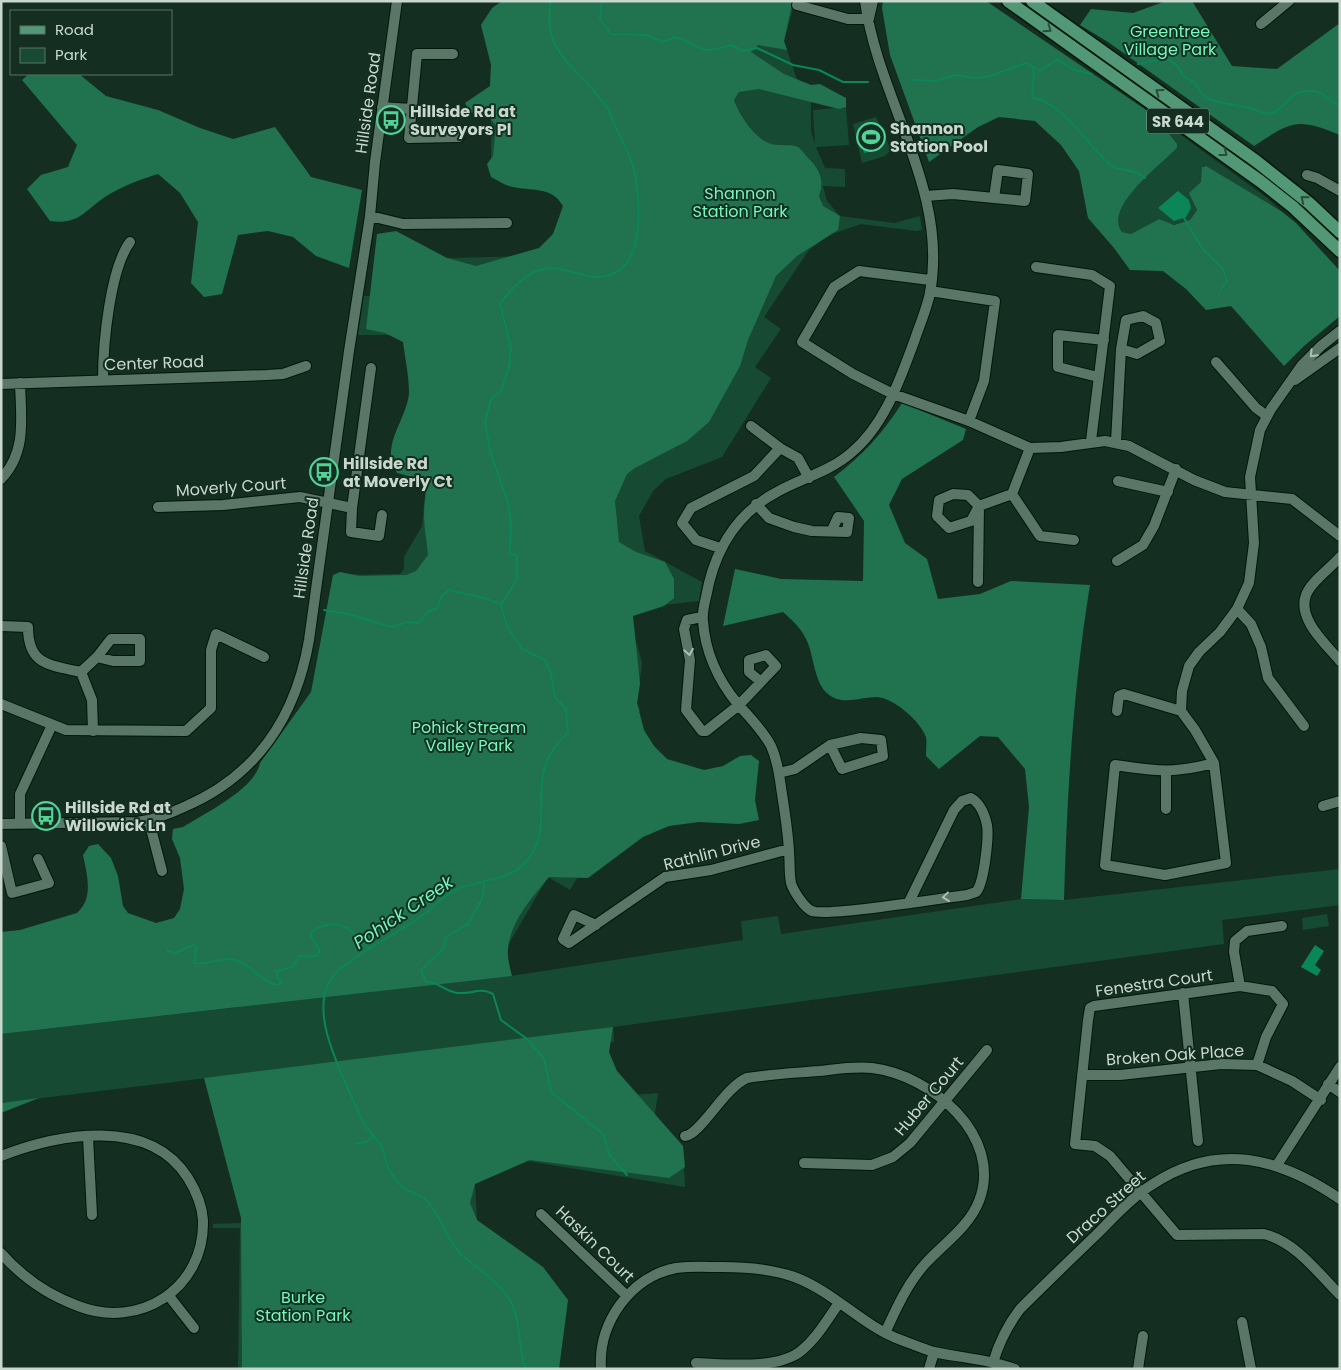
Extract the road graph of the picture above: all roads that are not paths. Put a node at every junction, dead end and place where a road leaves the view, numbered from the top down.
1 (397, 1) edge
2 (865, 1) edge
3 (873, 1) edge
4 (1008, 1) edge
5 (1032, 1) edge
6 (1289, 1) edge
7 (797, 5) dead end
8 (869, 19) junction
9 (1261, 24) dead end
10 (453, 54) dead end
11 (382, 107) junction
12 (411, 109) junction
13 (460, 137) dead end
14 (1307, 175) dead end
15 (1340, 191) edge
16 (926, 196) junction
17 (994, 198) dead end
18 (370, 216) junction
19 (507, 223) dead end
20 (1340, 232) edge
21 (130, 242) dead end
22 (1340, 251) edge
23 (1036, 267) dead end
24 (930, 280) junction
25 (930, 291) junction
26 (1340, 331) edge
27 (1104, 340) junction
28 (1121, 349) dead end
29 (1338, 354) edge
30 (1216, 362) dead end
31 (306, 366) dead end
32 (371, 368) dead end
33 (1098, 377) junction
34 (103, 379) junction
35 (1292, 382) junction
36 (1, 384) edge
37 (20, 384) junction
38 (893, 394) junction
39 (1267, 416) junction
40 (969, 420) junction
41 (751, 426) dead end
42 (1091, 441) junction
43 (1116, 442) junction
44 (780, 448) junction
45 (1030, 448) junction
46 (1176, 470) junction
47 (809, 478) junction
48 (1, 479) edge
49 (1118, 481) dead end
50 (1168, 492) junction
51 (1250, 493) junction
52 (1012, 494) junction
53 (328, 502) junction
54 (756, 504) junction
55 (158, 507) dead end
56 (352, 508) junction
57 (382, 515) dead end
58 (832, 530) dead end
59 (1340, 536) edge
60 (1074, 540) dead end
61 (720, 548) junction
62 (1340, 557) edge
63 (1117, 561) dead end
64 (978, 582) dead end
65 (1237, 609) junction
66 (702, 617) junction
67 (1, 626) edge
68 (97, 657) dead end
69 (264, 657) dead end
70 (1340, 661) edge
71 (81, 672) junction
72 (760, 681) dead end
73 (1, 704) edge
74 (739, 705) junction
75 (1117, 711) dead end
76 (1180, 711) junction
77 (52, 725) junction
78 (1304, 726) dead end
79 (93, 731) junction
80 (830, 745) junction
81 (1214, 763) junction
82 (1166, 772) junction
83 (779, 773) junction
84 (1340, 801) edge
85 (1323, 806) dead end
86 (1166, 809) dead end
87 (149, 821) junction
88 (1, 824) edge
89 (20, 824) junction
90 (1, 846) edge
91 (789, 849) junction
92 (38, 860) dead end
93 (162, 871) dead end
94 (909, 902) junction
95 (596, 925) dead end
96 (1282, 926) dead end
97 (1240, 986) junction
98 (1183, 993) junction
99 (987, 1050) dead end
100 (1257, 1065) junction
101 (1191, 1066) junction
102 (1340, 1066) edge
103 (1082, 1075) junction
104 (1328, 1084) junction
105 (1340, 1092) edge
106 (1321, 1100) junction
107 (944, 1102) junction
108 (685, 1136) dead end
109 (88, 1137) junction
110 (1198, 1141) dead end
111 (1, 1156) edge
112 (804, 1163) dead end
113 (1277, 1165) junction
114 (1140, 1194) junction
115 (1340, 1199) edge
116 (541, 1214) dead end
117 (92, 1215) dead end
118 (1, 1253) edge
119 (1340, 1295) edge
120 (169, 1296) junction
121 (627, 1296) junction
122 (839, 1303) junction
123 (1242, 1322) dead end
124 (194, 1328) dead end
125 (884, 1333) junction
126 (1143, 1336) dead end
127 (934, 1352) junction
128 (993, 1362) junction
129 (696, 1364) dead end
130 (601, 1369) edge
131 (929, 1369) edge
132 (1015, 1369) edge
133 (1138, 1369) edge
134 (1251, 1369) edge

1 - 11 street, Hillside Road
2 - 8 street
3 - 8 street
4 -> 22 main road, SR 644
20 -> 5 main road, SR 644
6 - 9 street
7 - 8 street
8 - 16 street
10 - 12 street
11 - 12 street
11 - 18 street, Hillside Road
12 - 13 street
14 - 15 street
16 - 17 street
16 - 24 street
18 - 19 street
18 - 53 street, Hillside Road
21 - 34 street
23 - 27 street
24 - 25 street
24 - 38 street
25 - 38 street
25 - 40 street
26 -> 35 street
27 - 33 street
27 - 33 street
28 - 43 street
29 - 35 street
30 - 39 street
31 - 34 street, Center Road
32 - 56 street
33 - 42 street
34 - 37 street, Center Road
35 - 39 street
36 - 37 street, Center Road
37 - 48 street
38 - 40 street
38 - 47 street
39 - 51 street
40 - 45 street
41 - 44 street
42 - 43 street
42 - 45 street
43 - 46 street
44 - 47 street
44 - 61 street
45 - 52 street
46 - 50 street
46 - 51 street
47 - 54 street
49 - 50 street
50 - 63 street
51 - 59 street
51 - 65 street
52 - 60 street
52 - 64 street
53 - 55 street, Moverly Court
53 - 56 street, Moverly Court
53 - 87 street, Hillside Road
54 - 58 street
54 - 61 street
56 - 57 street
61 - 66 street
62 - 70 street
65 - 76 street
65 - 78 street
66 - 74 street
66 -> 74 street
67 - 71 street
68 - 71 street
69 - 79 street
71 - 79 street
72 - 74 street
73 - 77 street
74 - 83 street
75 - 76 street
76 - 81 street
77 - 79 street
77 - 89 street
80 - 80 street
80 - 83 street
81 - 82 street
81 - 82 street
82 - 86 street
83 - 91 street
84 - 85 street
87 - 89 street, Hillside Road
87 - 93 street
88 - 89 street, Hillside Road
90 - 92 street
91 - 94 street
91 - 95 street, Rathlin Drive
94 -> 94 street
96 - 97 street
97 - 98 street, Fenestra Court
97 - 100 street, Fenestra Court
98 - 101 street
98 - 103 street, Fenestra Court
99 - 107 street, Huber Court
100 - 101 street, Broken Oak Place
100 - 106 street, Broken Oak Place
101 - 103 street, Broken Oak Place
101 - 110 street
102 - 104 street
103 - 114 street, Fenestra Court
104 - 105 street
104 - 106 street
106 - 113 street
107 - 108 street
107 - 112 street, Huber Court
107 - 125 street
109 - 111 street
109 - 117 street
109 - 120 street
113 - 114 street, Draco Street
113 - 115 street, Draco Street
114 - 119 street
114 - 128 street, Draco Street
116 - 121 street, Haskin Court
118 - 120 street
120 - 124 street
121 - 122 street
121 - 130 street
122 - 125 street
122 - 129 street
123 - 134 street
125 - 127 street
126 - 133 street
127 - 128 street
127 - 131 street
128 - 132 street

